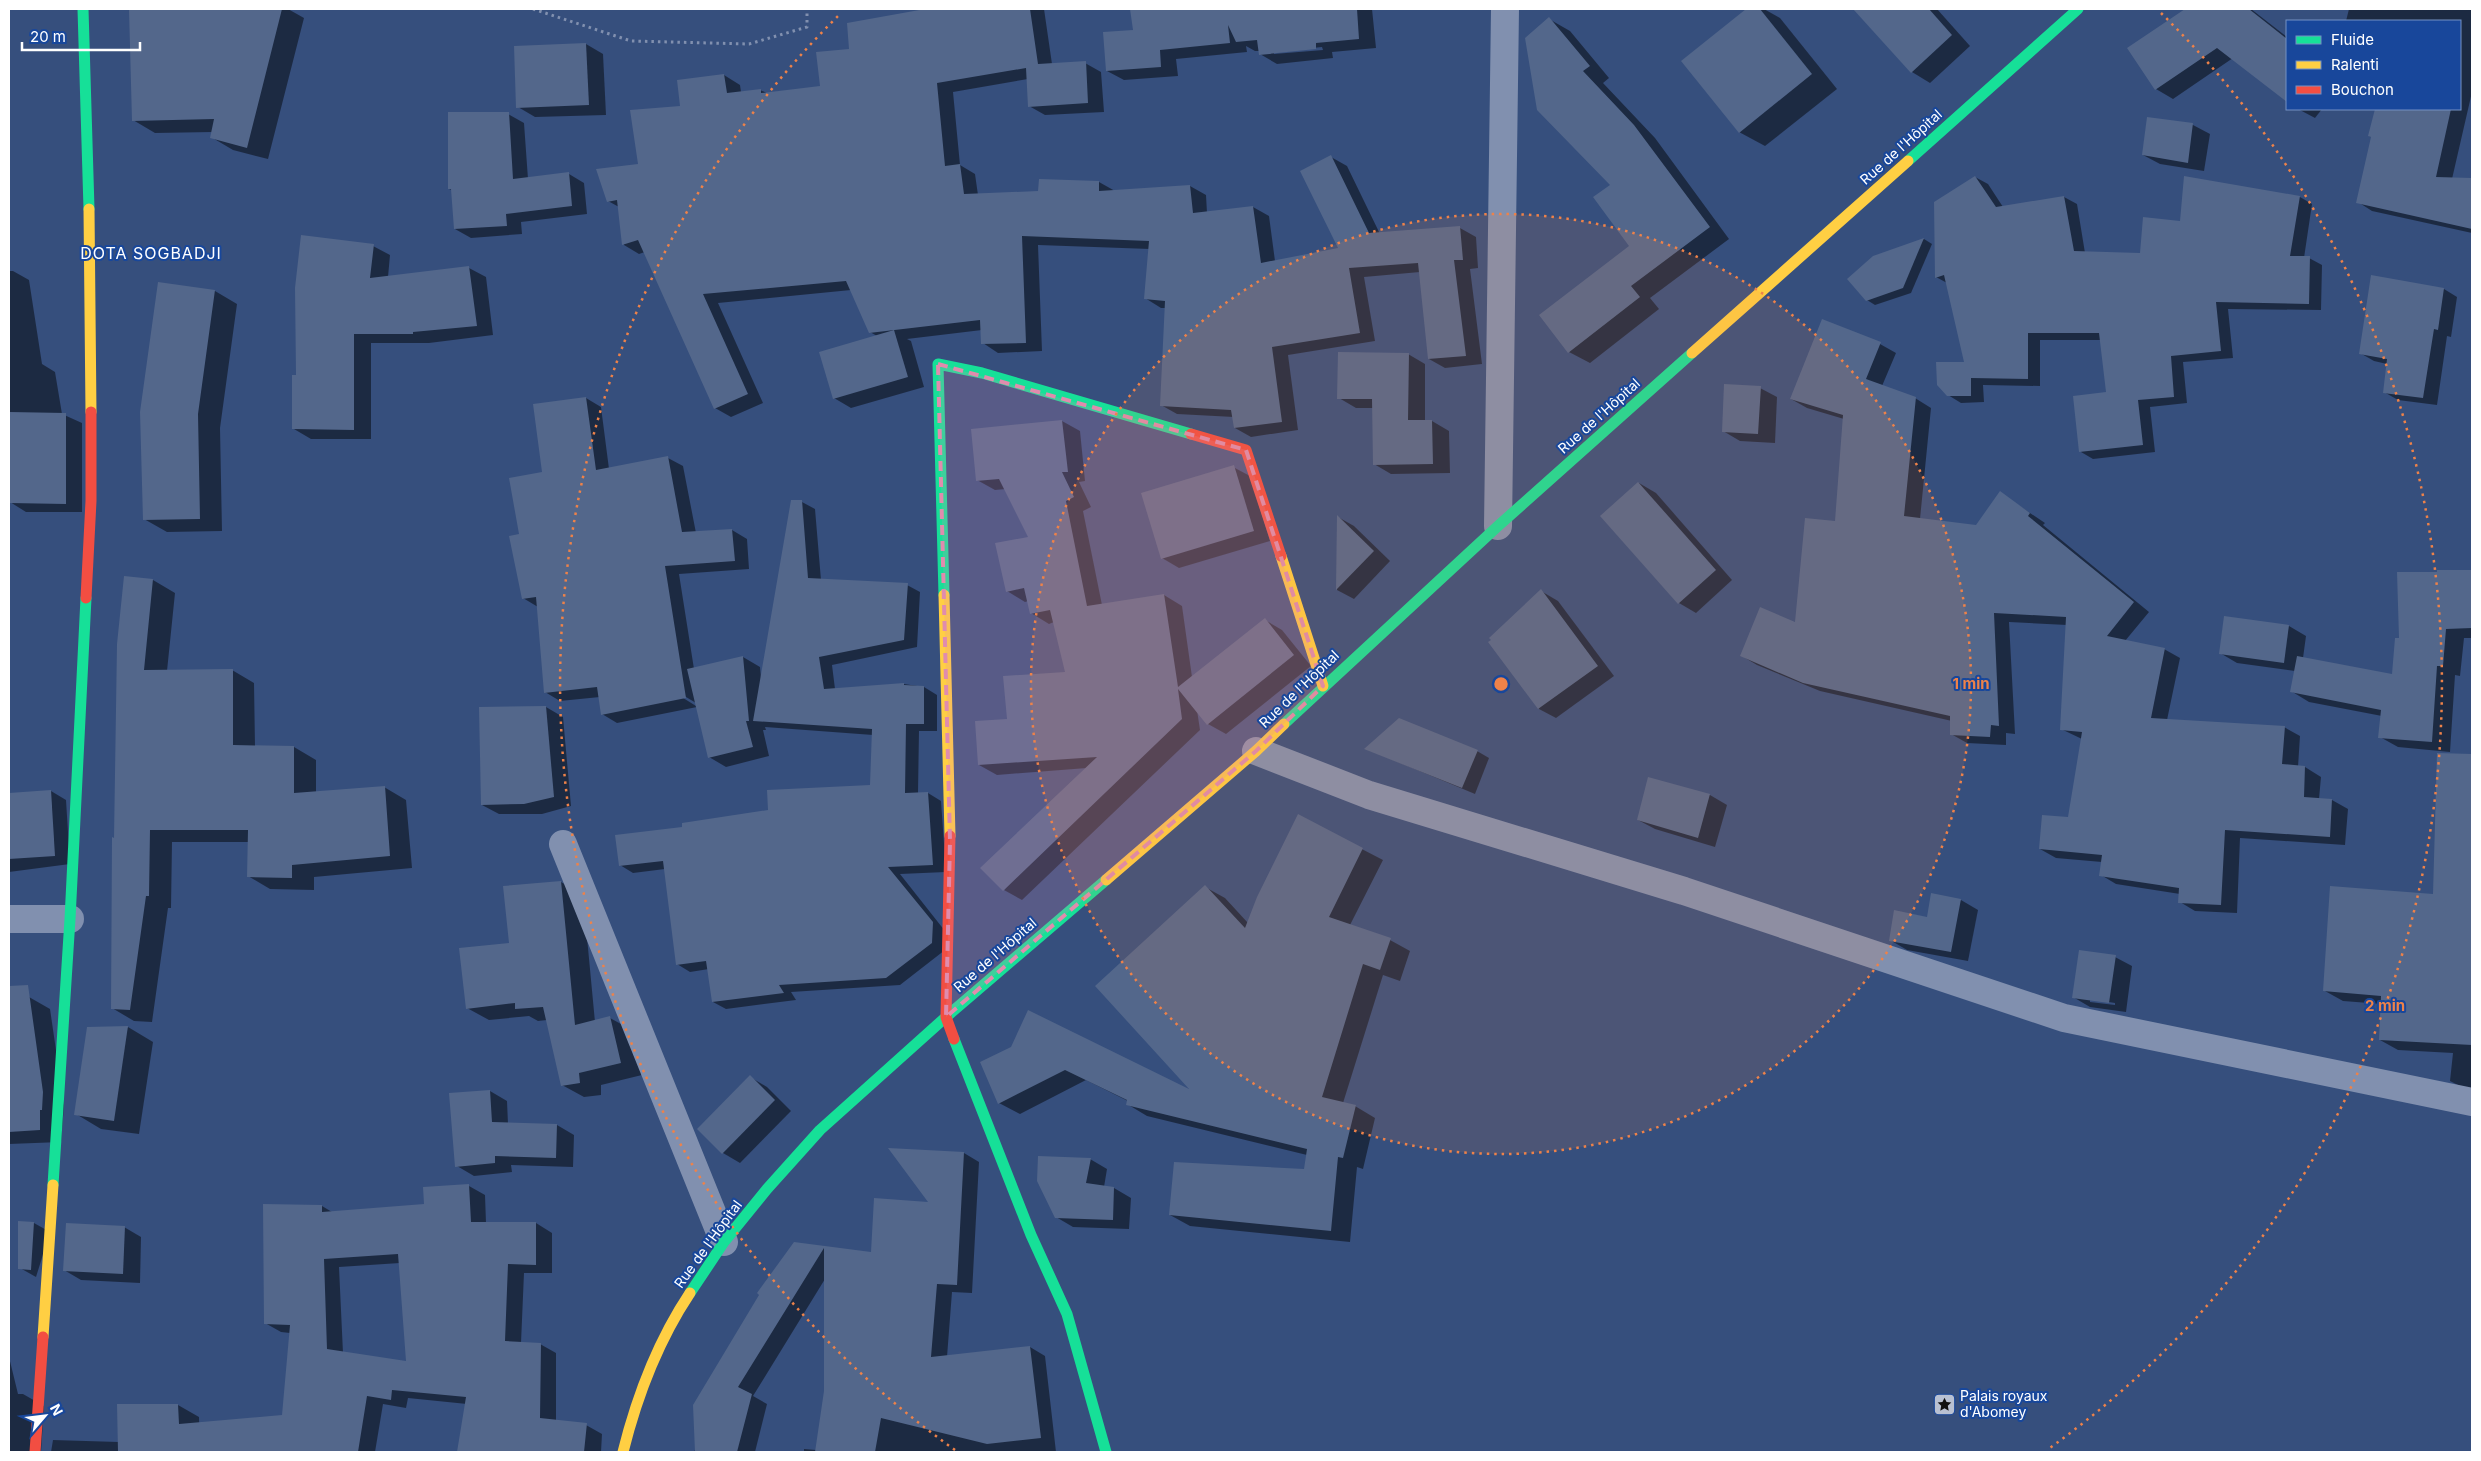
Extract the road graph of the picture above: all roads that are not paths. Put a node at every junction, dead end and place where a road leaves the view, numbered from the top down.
1 (83, 9) edge
2 (1505, 9) edge
3 (2078, 9) edge
4 (1498, 526) junction
5 (1323, 686) junction
6 (1256, 751) junction
7 (563, 844) dead end
8 (9, 919) edge
9 (70, 919) junction
10 (946, 1017) junction
11 (2472, 1102) edge
12 (724, 1242) junction
13 (35, 1452) edge
14 (623, 1452) edge
15 (1106, 1452) edge

1 - 9 street
2 - 4 street
3 - 4 street, Rue de l'Hôpital
4 - 5 street, Rue de l'Hôpital
5 - 6 street, Rue de l'Hôpital
5 - 10 street
6 - 10 street, Rue de l'Hôpital
6 - 11 street
7 - 12 street
8 - 9 street
9 - 13 street
10 - 12 street, Rue de l'Hôpital
10 - 15 street
12 - 14 street, Rue de l'Hôpital

